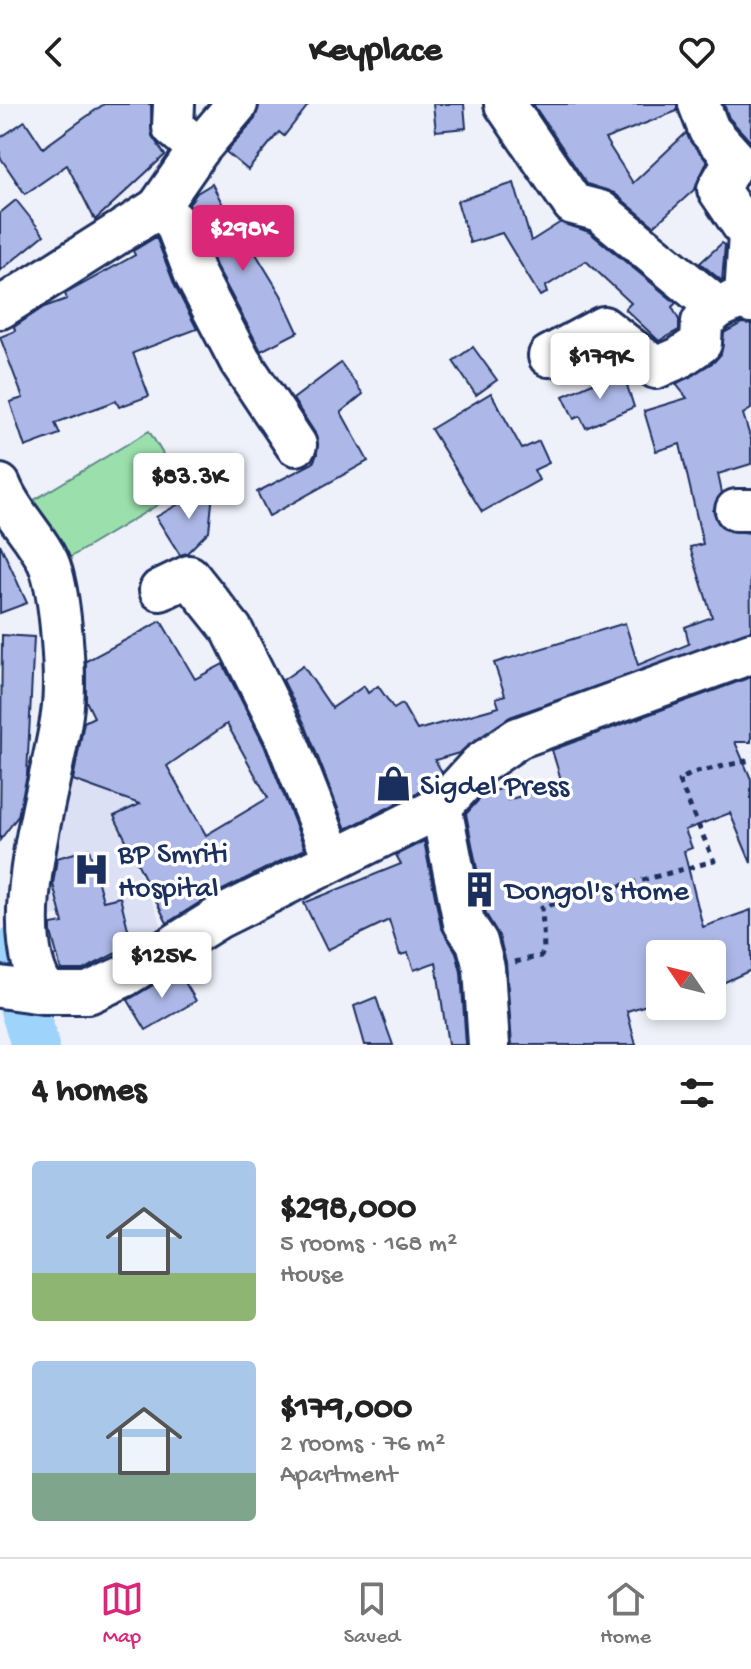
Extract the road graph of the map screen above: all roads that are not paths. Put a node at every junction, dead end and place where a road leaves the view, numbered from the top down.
1 (237, 104) edge
2 (505, 104) edge
3 (699, 104) edge
4 (182, 127) edge
5 (743, 163) edge
6 (158, 208) junction
7 (738, 302) edge
8 (0, 308) edge
9 (549, 356) dead end
10 (296, 445) dead end
11 (0, 485) edge
12 (160, 590) dead end
13 (751, 653) edge
14 (441, 807) junction
15 (333, 858) junction
16 (1, 987) edge
17 (45, 993) junction
18 (489, 1045) edge

1 - 4 street
2 - 7 street
3 - 5 street
4 - 6 street
5 - 7 street
6 - 8 street
6 - 10 street
7 - 9 street
11 - 17 street
12 - 15 street
13 - 14 street
14 - 15 street
14 - 18 street
15 - 17 street
16 - 17 street

